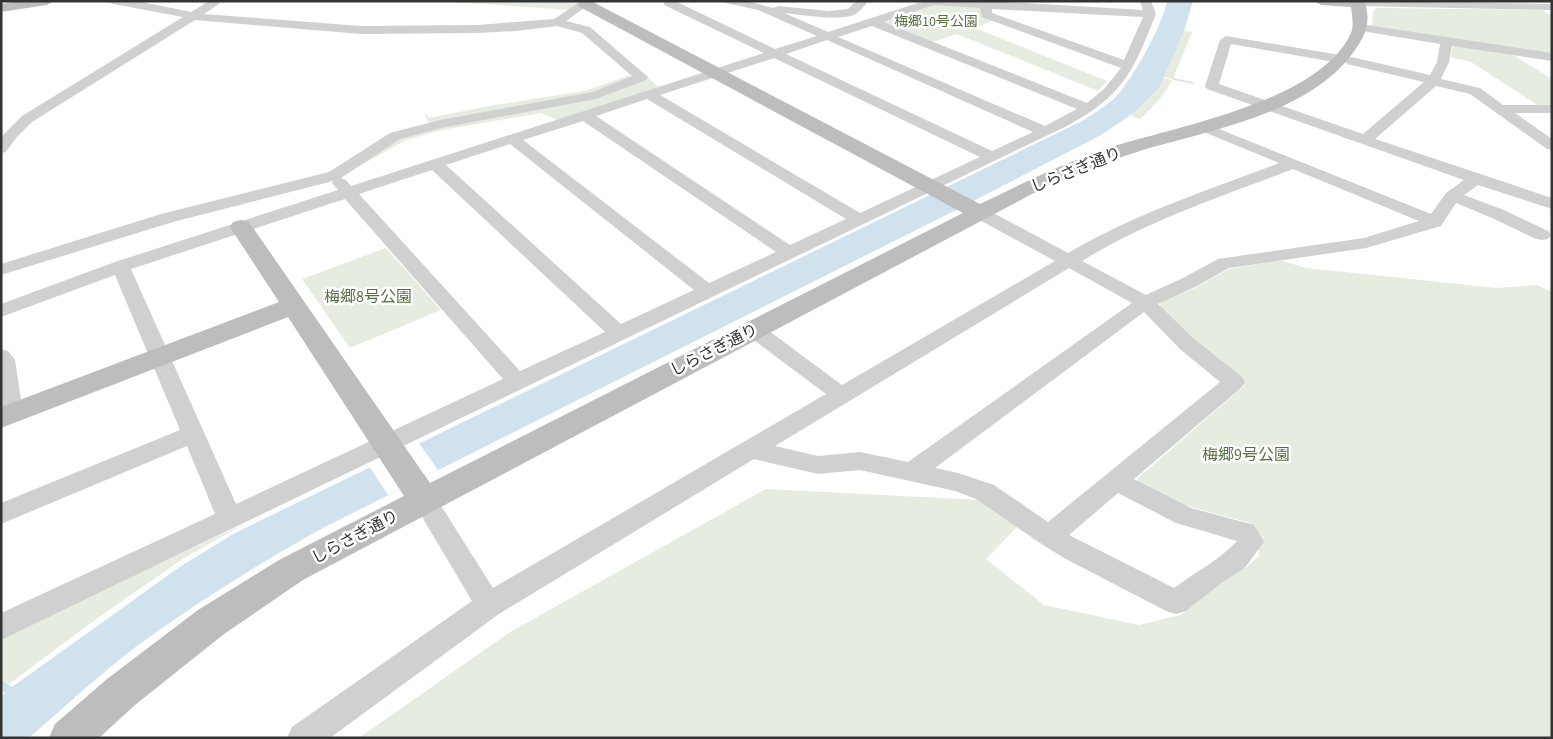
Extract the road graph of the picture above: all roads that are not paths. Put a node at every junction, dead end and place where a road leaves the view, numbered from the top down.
1 (47, 1) edge
2 (113, 1) edge
3 (215, 1) edge
4 (670, 1) edge
5 (730, 1) edge
6 (863, 1) edge
7 (1145, 1) edge
8 (1321, 1) edge
9 (587, 3) edge
10 (986, 3) edge
11 (1358, 3) junction
12 (761, 7) junction
13 (1552, 7) edge
14 (1, 8) edge
15 (1150, 14) junction
16 (192, 16) junction
17 (240, 20) junction
18 (557, 22) junction
19 (873, 22) junction
20 (1360, 28) junction
21 (825, 36) junction
22 (1446, 41) junction
23 (775, 53) junction
24 (1552, 57) edge
25 (1346, 60) junction
26 (1128, 66) junction
27 (715, 72) junction
28 (1433, 81) junction
29 (648, 94) junction
30 (1265, 106) junction
31 (1088, 108) junction
32 (1500, 108) junction
33 (1552, 109) edge
34 (584, 115) junction
35 (1204, 128) junction
36 (1045, 132) junction
37 (512, 138) junction
38 (1364, 141) junction
39 (1552, 146) edge
40 (1, 149) edge
41 (993, 157) junction
42 (435, 164) junction
43 (1292, 164) junction
44 (334, 176) junction
45 (1475, 179) junction
46 (935, 189) junction
47 (347, 192) junction
48 (1452, 196) junction
49 (1552, 204) edge
50 (973, 209) junction
51 (860, 220) junction
52 (1434, 222) junction
53 (241, 227) junction
54 (1542, 234) dead end
55 (789, 253) junction
56 (1068, 261) junction
57 (121, 266) junction
58 (1, 270) edge
59 (708, 292) junction
60 (1145, 302) junction
61 (292, 306) junction
62 (1, 311) edge
63 (754, 330) junction
64 (620, 334) junction
65 (1, 356) edge
66 (159, 357) junction
67 (518, 383) junction
68 (841, 395) junction
69 (7, 416) edge
70 (192, 434) junction
71 (390, 450) junction
72 (753, 450) junction
73 (912, 471) junction
74 (1115, 480) junction
75 (419, 493) junction
76 (1, 514) edge
77 (230, 519) junction
78 (1049, 536) junction
79 (489, 605) junction
80 (1, 627) edge
81 (69, 738) edge
82 (303, 738) edge

1 - 14 street
2 - 16 street
3 - 16 street
3 - 17 street
4 - 23 street
5 - 12 street
6 - 12 street
7 - 15 street
8 - 11 street
9 - 18 street
9 - 27 street
10 - 15 street
10 - 19 street
10 - 26 street
11 - 13 street
11 - 20 street
12 - 21 street
15 - 26 street
16 - 17 street
16 - 40 street
17 - 18 street
18 - 44 street
19 - 21 street
19 - 31 street
20 - 22 street
20 - 25 street, しらさぎ通り
21 - 23 street
21 - 36 street
22 - 24 street
22 - 28 street
23 - 27 street
23 - 41 street
25 - 28 street
25 - 30 street, しらさぎ通り
25 - 30 street
26 - 31 street
27 - 29 street
27 - 46 street
28 - 32 street
28 - 38 street
29 - 34 street
29 - 51 street
30 - 35 street, しらさぎ通り
30 - 38 street
31 - 36 street
32 - 33 street
32 - 39 street
34 - 37 street
34 - 55 street
35 - 43 street
35 - 50 street, しらさぎ通り
36 - 41 street
37 - 42 street
37 - 59 street
38 - 45 street
41 - 46 street
42 - 47 street
42 - 64 street
43 - 52 street
43 - 56 street
44 - 47 street
44 - 58 street
45 - 48 street
45 - 49 street
46 - 50 street
46 - 51 street
47 - 53 street
47 - 67 street
48 - 52 street
48 - 54 street
50 - 56 street
50 - 63 street, しらさぎ通り
51 - 55 street
52 - 60 street
53 - 57 street
53 - 61 street
55 - 59 street
56 - 60 street
56 - 68 street
57 - 62 street
57 - 66 street
59 - 64 street
60 - 73 street
60 - 74 street
61 - 66 street
61 - 71 street
63 - 68 street
63 - 75 street, しらさぎ通り
64 - 67 street
65 - 69 street
66 - 69 street
66 - 70 street
67 - 71 street
68 - 72 street
70 - 76 street
70 - 77 street
71 - 75 street
71 - 77 street
72 - 73 street
72 - 79 street
73 - 78 street
74 - 78 street
74 - 78 street
75 - 79 street
75 - 81 street, しらさぎ通り
77 - 80 street
79 - 82 street

